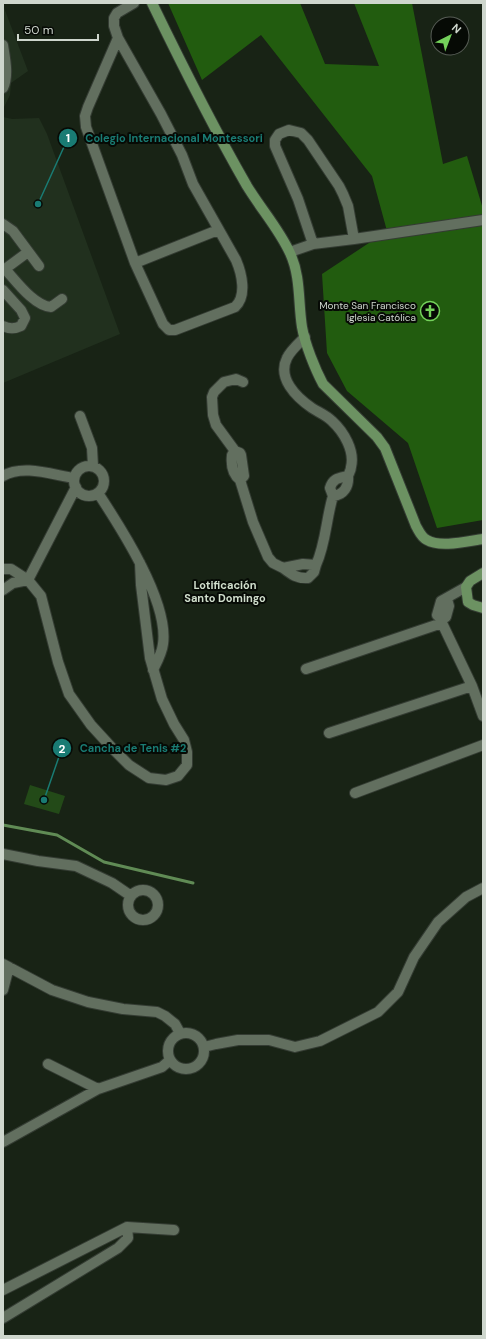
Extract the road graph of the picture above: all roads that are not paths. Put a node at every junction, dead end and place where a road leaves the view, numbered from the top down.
1 (134, 3) edge
2 (152, 3) edge
3 (118, 38) junction
4 (3, 45) edge
5 (3, 88) edge
6 (483, 220) edge
7 (3, 224) edge
8 (218, 230) junction
9 (354, 239) junction
10 (313, 244) junction
11 (28, 252) junction
12 (290, 252) junction
13 (135, 263) junction
14 (39, 266) dead end
15 (4, 268) edge
16 (3, 290) edge
17 (62, 299) dead end
18 (3, 326) edge
19 (305, 337) junction
20 (244, 382) dead end
21 (80, 416) dead end
22 (93, 466) junction
23 (3, 476) edge
24 (348, 476) junction
25 (75, 483) junction
26 (98, 493) junction
27 (333, 496) junction
28 (483, 539) edge
29 (140, 563) junction
30 (3, 569) edge
31 (483, 573) edge
32 (28, 580) junction
33 (466, 587) junction
34 (3, 590) edge
35 (483, 608) edge
36 (442, 621) junction
37 (306, 669) dead end
38 (153, 670) junction
39 (472, 686) junction
40 (483, 716) edge
41 (329, 733) dead end
42 (483, 745) edge
43 (356, 793) dead end
44 (3, 854) edge
45 (483, 888) edge
46 (131, 896) dead end
47 (6, 965) edge
48 (3, 990) edge
49 (180, 1033) junction
50 (204, 1047) junction
51 (170, 1060) junction
52 (48, 1064) dead end
53 (98, 1089) junction
54 (3, 1142) edge
55 (127, 1227) junction
56 (174, 1230) dead end
57 (3, 1290) edge
58 (3, 1318) edge

1 - 3 street
2 - 12 main road
3 - 8 street
3 - 13 street
4 - 5 street
6 - 9 street
7 - 11 street
8 - 13 street
8 - 13 street
9 - 10 street
9 - 10 street
10 - 12 street
11 - 14 street
11 - 15 street
12 - 19 main road
15 - 17 street
16 - 18 street
19 - 24 street
19 - 28 main road
20 - 27 street
21 - 22 street
22 - 25 street
22 - 26 street
23 - 25 street
24 - 27 street
24 - 27 street
25 - 26 street
25 - 32 street
26 - 29 street
29 - 38 street
29 - 38 street
30 - 32 street
31 - 33 main road
32 - 34 street
32 - 38 street
33 - 35 main road
33 - 36 street
36 - 37 street
36 - 39 street
39 - 40 street
39 - 41 street
42 - 43 street
44 - 46 street
45 - 50 street
47 - 48 street
47 - 49 street
49 - 50 street
49 - 51 street
50 - 51 street
51 - 53 street
52 - 53 street
53 - 54 street
55 - 56 street
55 - 57 street
55 - 58 street

